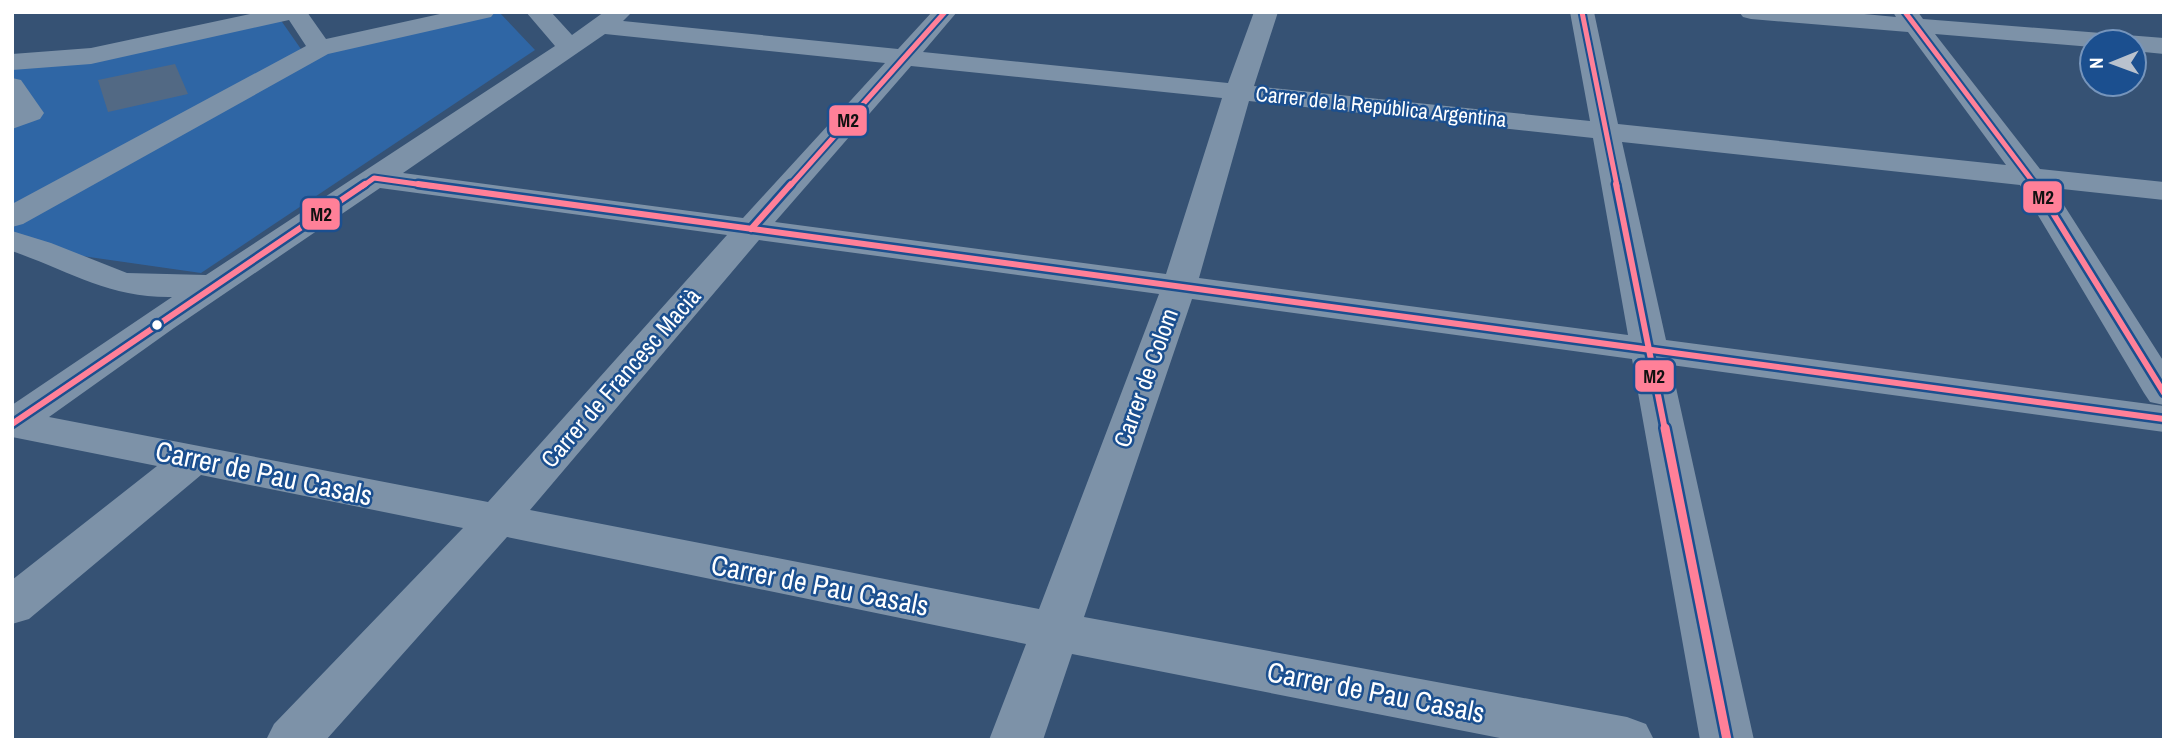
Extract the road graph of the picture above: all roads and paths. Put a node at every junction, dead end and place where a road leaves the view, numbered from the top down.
1 (483, 12) edge
2 (538, 12) edge
3 (945, 12) edge
4 (1266, 12) edge
5 (1582, 12) edge
6 (1751, 12) edge
7 (609, 19) edge
8 (1910, 19) edge
9 (2078, 37) edge
10 (320, 48) junction
11 (570, 48) junction
12 (905, 57) junction
13 (12, 62) edge
14 (12, 86) edge
15 (1238, 92) junction
16 (12, 121) edge
17 (1605, 131) junction
18 (2029, 175) junction
19 (374, 178) junction
20 (2164, 191) edge
21 (12, 217) edge
22 (751, 229) junction
23 (12, 242) edge
24 (214, 285) junction
25 (1179, 287) junction
26 (1647, 350) junction
27 (2164, 393) edge
28 (2164, 419) edge
29 (13, 423) edge
30 (194, 458) junction
31 (497, 520) junction
32 (12, 606) edge
33 (1054, 631) junction
34 (293, 740) edge
35 (1017, 740) edge
36 (1627, 740) edge
37 (1727, 740) edge

1 - 10 street
2 - 11 street
3 - 12 street, Carrer de Francesc Macià
4 - 15 street, Carrer de Colom
5 - 17 street
6 - 8 street
7 - 11 street
7 - 12 street, Carrer de la República Argentina
8 - 9 street
8 - 18 street
10 - 13 street
10 - 21 street
11 - 19 street
12 - 15 street, Carrer de la República Argentina
12 - 22 street, Carrer de Francesc Macià
14 - 16 street
15 - 17 street, Carrer de la República Argentina
15 - 25 street, Carrer de Colom
17 - 18 street, Carrer de la República Argentina
17 - 26 street
18 - 20 street, Carrer de la República Argentina
18 - 27 street
19 - 22 street
19 - 24 street
22 - 25 street
22 - 31 street, Carrer de Francesc Macià
23 - 24 street
24 - 29 street
25 - 26 street
25 - 33 street, Carrer de Colom
26 - 28 street
26 - 37 street
29 - 30 street, Carrer de Pau Casals
30 - 31 street, Carrer de Pau Casals
30 - 32 street
31 - 33 street, Carrer de Pau Casals
31 - 34 street, Carrer de Francesc Macià
33 - 35 street, Carrer de Colom
33 - 36 street, Carrer de Pau Casals

